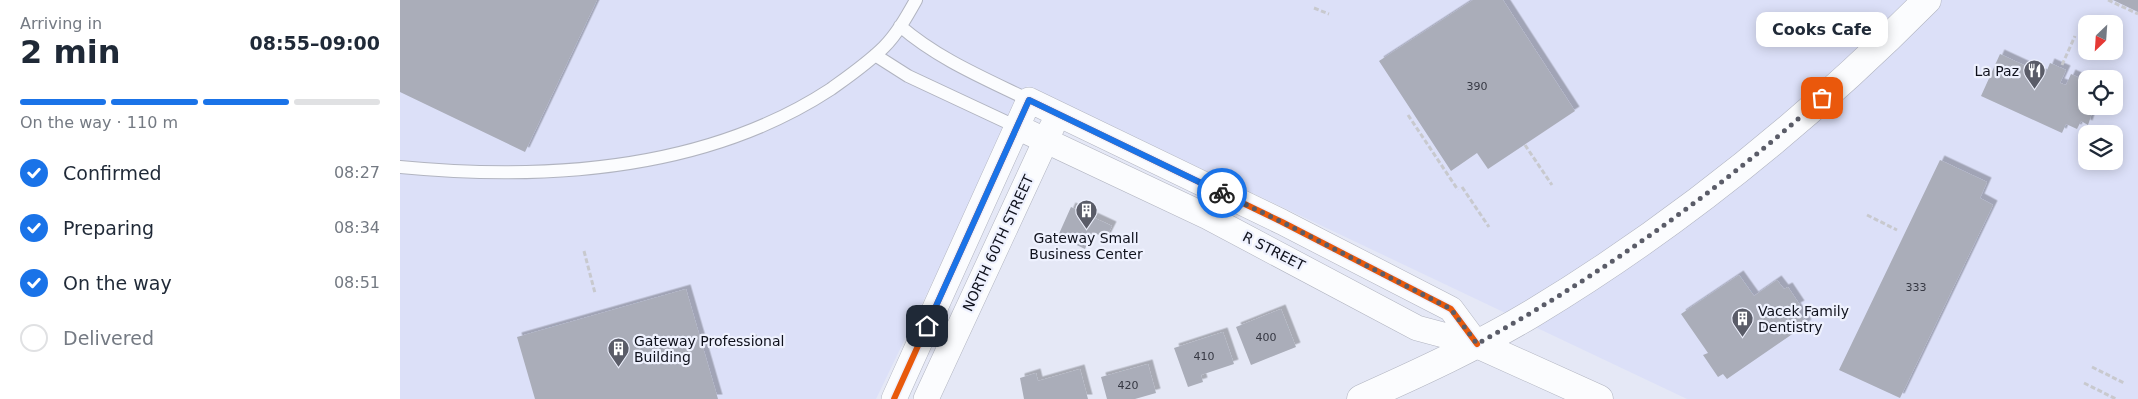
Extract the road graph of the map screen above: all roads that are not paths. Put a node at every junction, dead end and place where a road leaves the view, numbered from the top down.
1 (916, 0) edge
2 (1927, 0) edge
3 (900, 26) junction
4 (875, 55) junction
5 (1029, 100) junction
6 (1058, 114) junction
7 (1017, 127) junction
8 (1046, 141) junction
9 (400, 167) edge
10 (1477, 344) junction
11 (894, 399) edge
12 (926, 399) edge
13 (1361, 399) edge
14 (1599, 399) edge

1 - 3 lane
2 - 10 main road
3 - 4 lane
3 - 5 lane
4 - 7 lane
4 - 9 lane
5 - 6 street, R STREET
5 - 7 street
6 - 8 street, NORTH 60TH STREET
6 - 10 street, R STREET
7 - 8 street, R STREET
7 - 11 street
8 - 10 street, R STREET
8 - 12 street, NORTH 60TH STREET
10 - 13 main road
10 - 14 main road, R STREET

